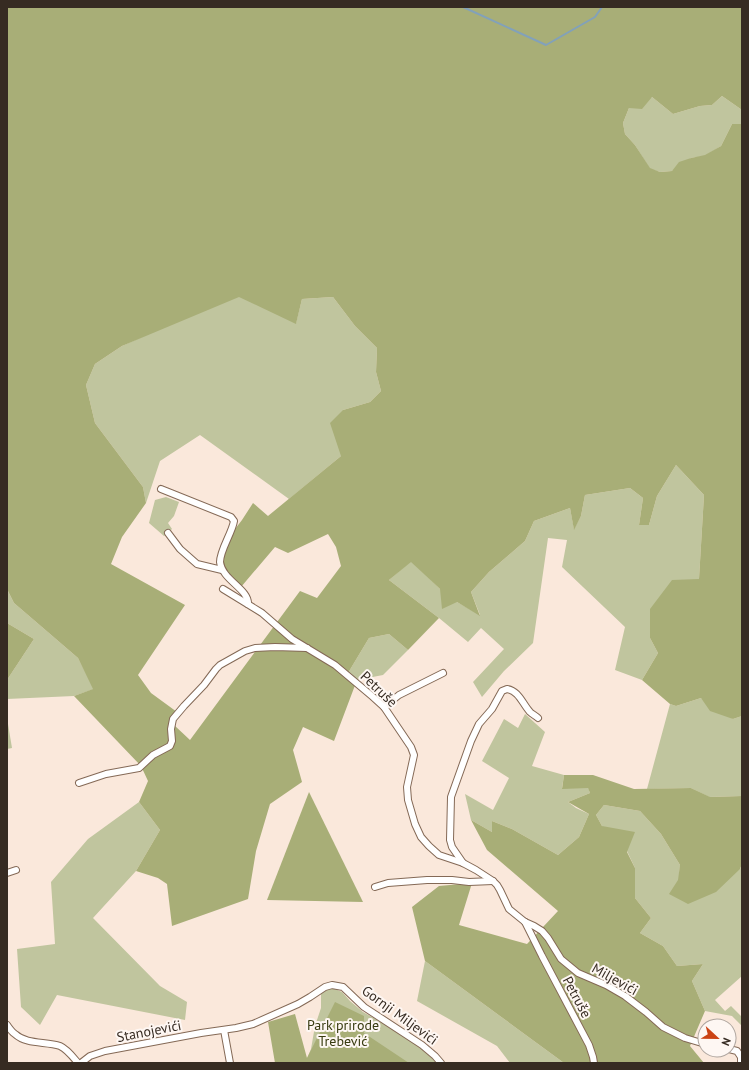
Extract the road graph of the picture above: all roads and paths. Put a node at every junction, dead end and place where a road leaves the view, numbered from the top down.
1 (162, 489) dead end
2 (168, 533) dead end
3 (222, 570) junction
4 (224, 589) dead end
5 (248, 604) junction
6 (307, 648) junction
7 (444, 673) dead end
8 (384, 707) junction
9 (538, 718) dead end
10 (79, 783) dead end
11 (463, 863) junction
12 (16, 870) dead end
13 (7, 873) edge
14 (493, 882) junction
15 (375, 887) dead end
16 (525, 922) junction
17 (542, 931) junction
18 (534, 940) junction
19 (343, 987) joint
20 (7, 1025) edge
21 (224, 1030) junction
22 (697, 1042) edge
23 (737, 1051) edge
24 (80, 1063) edge
25 (230, 1063) edge
26 (441, 1063) edge
27 (594, 1063) edge
28 (741, 1063) edge

1 - 3 street
2 - 3 street
3 - 5 street
4 - 5 street, Petruše
5 - 6 street, Petruše
6 - 8 street, Petruše
6 - 10 street
7 - 8 street
8 - 11 street, Petruše
9 - 11 street, Petruše
11 - 14 street, Petruše
12 - 13 street
14 - 15 street
14 - 16 street, Petruše
16 - 17 street, Miljevići
16 - 18 street
17 - 18 street
17 - 22 street, Miljevići
18 - 27 street, Petruše
19 - 21 street, Stanojevići
19 - 26 street, Gornji Miljevići
20 - 24 street
21 - 24 street, Stanojevići
21 - 25 street
23 - 28 street

